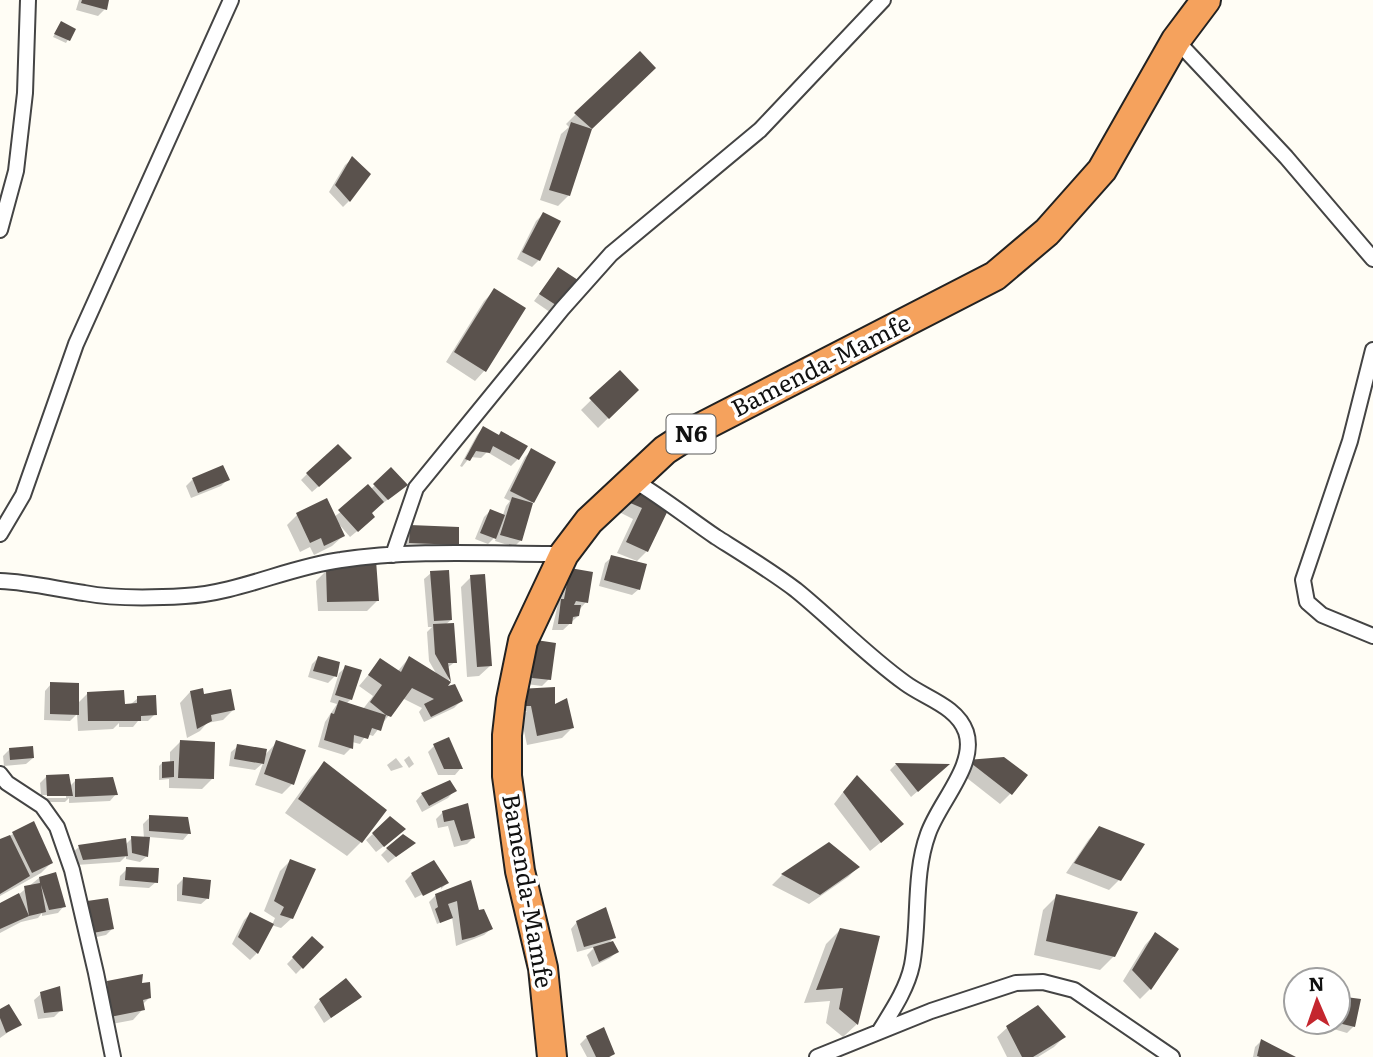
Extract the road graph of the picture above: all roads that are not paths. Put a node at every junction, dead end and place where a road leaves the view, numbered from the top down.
1 (28, 0) edge
2 (230, 0) edge
3 (883, 0) edge
4 (1206, 0) edge
5 (1176, 40) junction
6 (0, 230) edge
7 (1373, 259) edge
8 (1373, 350) edge
9 (633, 480) junction
10 (0, 534) edge
11 (564, 554) junction
12 (393, 555) junction
13 (0, 581) edge
14 (1373, 636) edge
15 (0, 774) edge
16 (879, 1032) junction
17 (113, 1057) edge
18 (552, 1057) edge
19 (817, 1057) edge
20 (1172, 1057) edge

1 - 6 street
2 - 10 street
3 - 12 street
4 - 5 highway, Bamenda-Mamfe / N6
5 - 7 street
5 - 9 highway, Bamenda-Mamfe / N6
8 - 14 street
9 - 11 highway, Bamenda-Mamfe / N6
9 - 16 street
11 - 12 street
11 - 18 highway, Bamenda-Mamfe / N6
12 - 13 street
15 - 17 street
16 - 19 street
16 - 20 street

